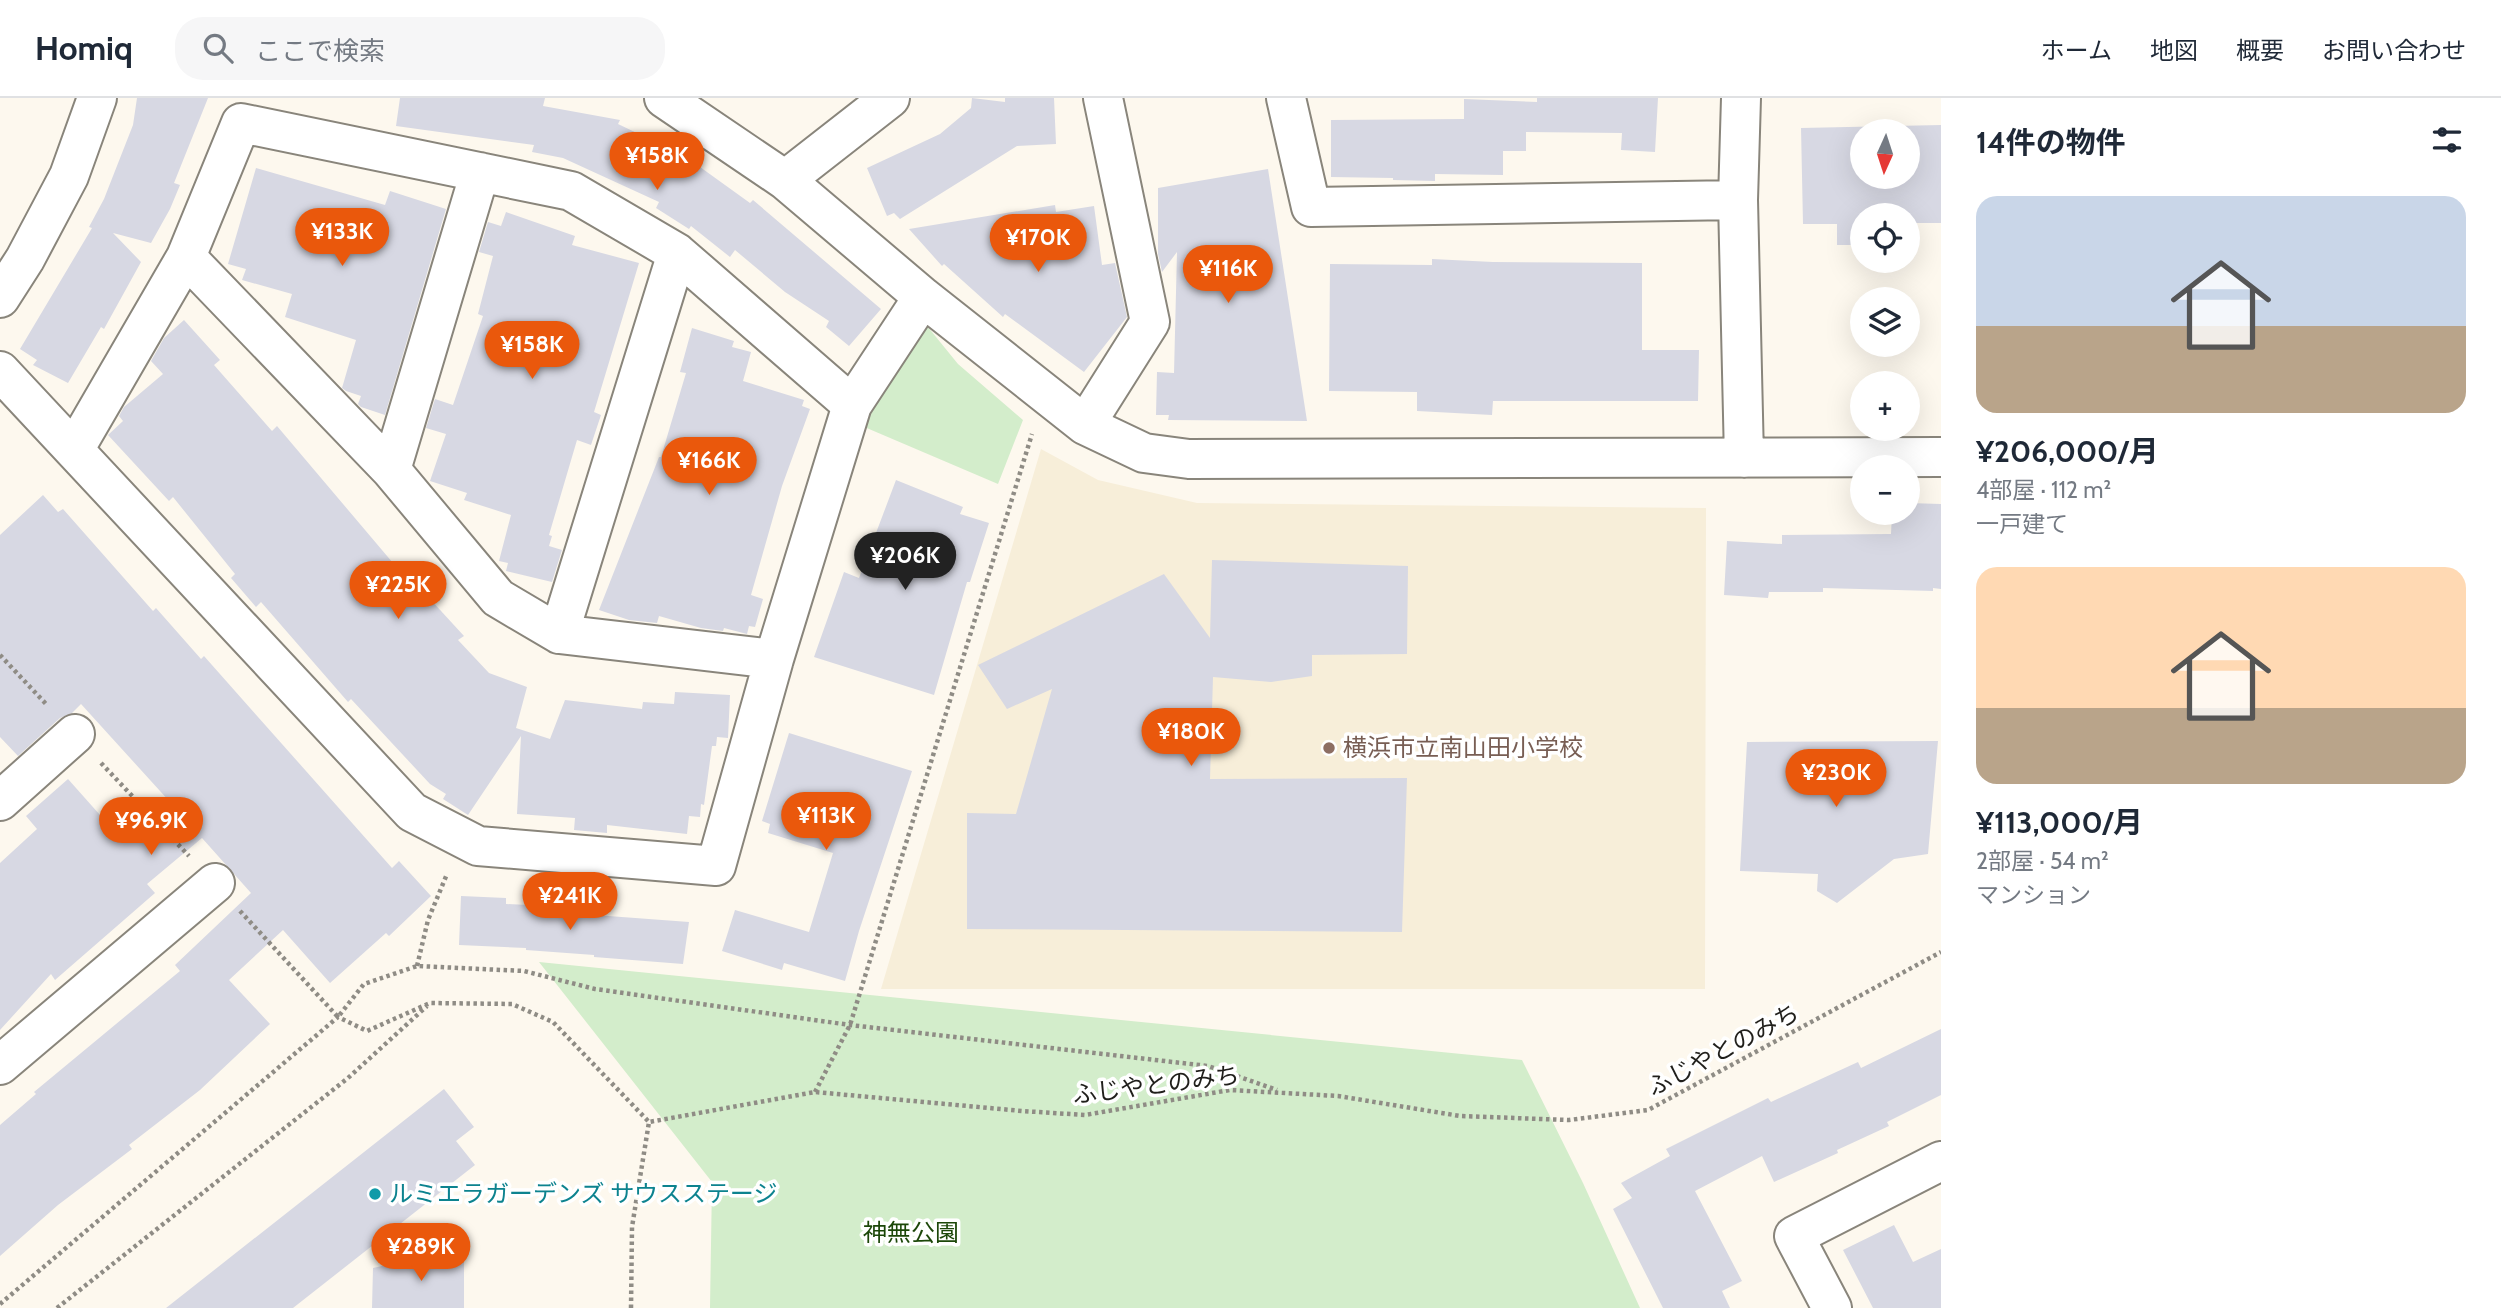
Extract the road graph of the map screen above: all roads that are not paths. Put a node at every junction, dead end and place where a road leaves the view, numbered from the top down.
1 (97, 98) edge
2 (664, 98) edge
3 (890, 98) edge
4 (1103, 98) edge
5 (1286, 98) edge
6 (1741, 98) edge
7 (480, 172) junction
8 (785, 180) junction
9 (1738, 200) junction
10 (677, 253) junction
11 (186, 257) junction
12 (923, 297) junction
13 (0, 298) edge
14 (0, 370) edge
15 (852, 405) junction
16 (1085, 425) junction
17 (74, 450) junction
18 (1941, 457) edge
19 (1744, 458) junction
20 (391, 470) junction
21 (559, 634) junction
22 (774, 659) junction
23 (75, 734) road end
24 (0, 801) edge
25 (215, 883) road end
26 (0, 1065) edge
27 (1941, 1161) edge
28 (1832, 1308) edge

1 - 13 street
2 - 8 street
3 - 8 street
4 - 16 street
5 - 9 street
6 - 9 street
7 - 10 street
7 - 11 street
7 - 20 street
8 - 12 street
9 - 19 street
10 - 15 street
10 - 21 street
11 - 17 street
11 - 20 street
12 - 15 street
12 - 16 street
14 - 17 street
15 - 22 street
16 - 19 street
17 - 22 street
18 - 19 street
20 - 21 street
21 - 22 street
23 - 24 street
25 - 26 street
27 - 28 street

